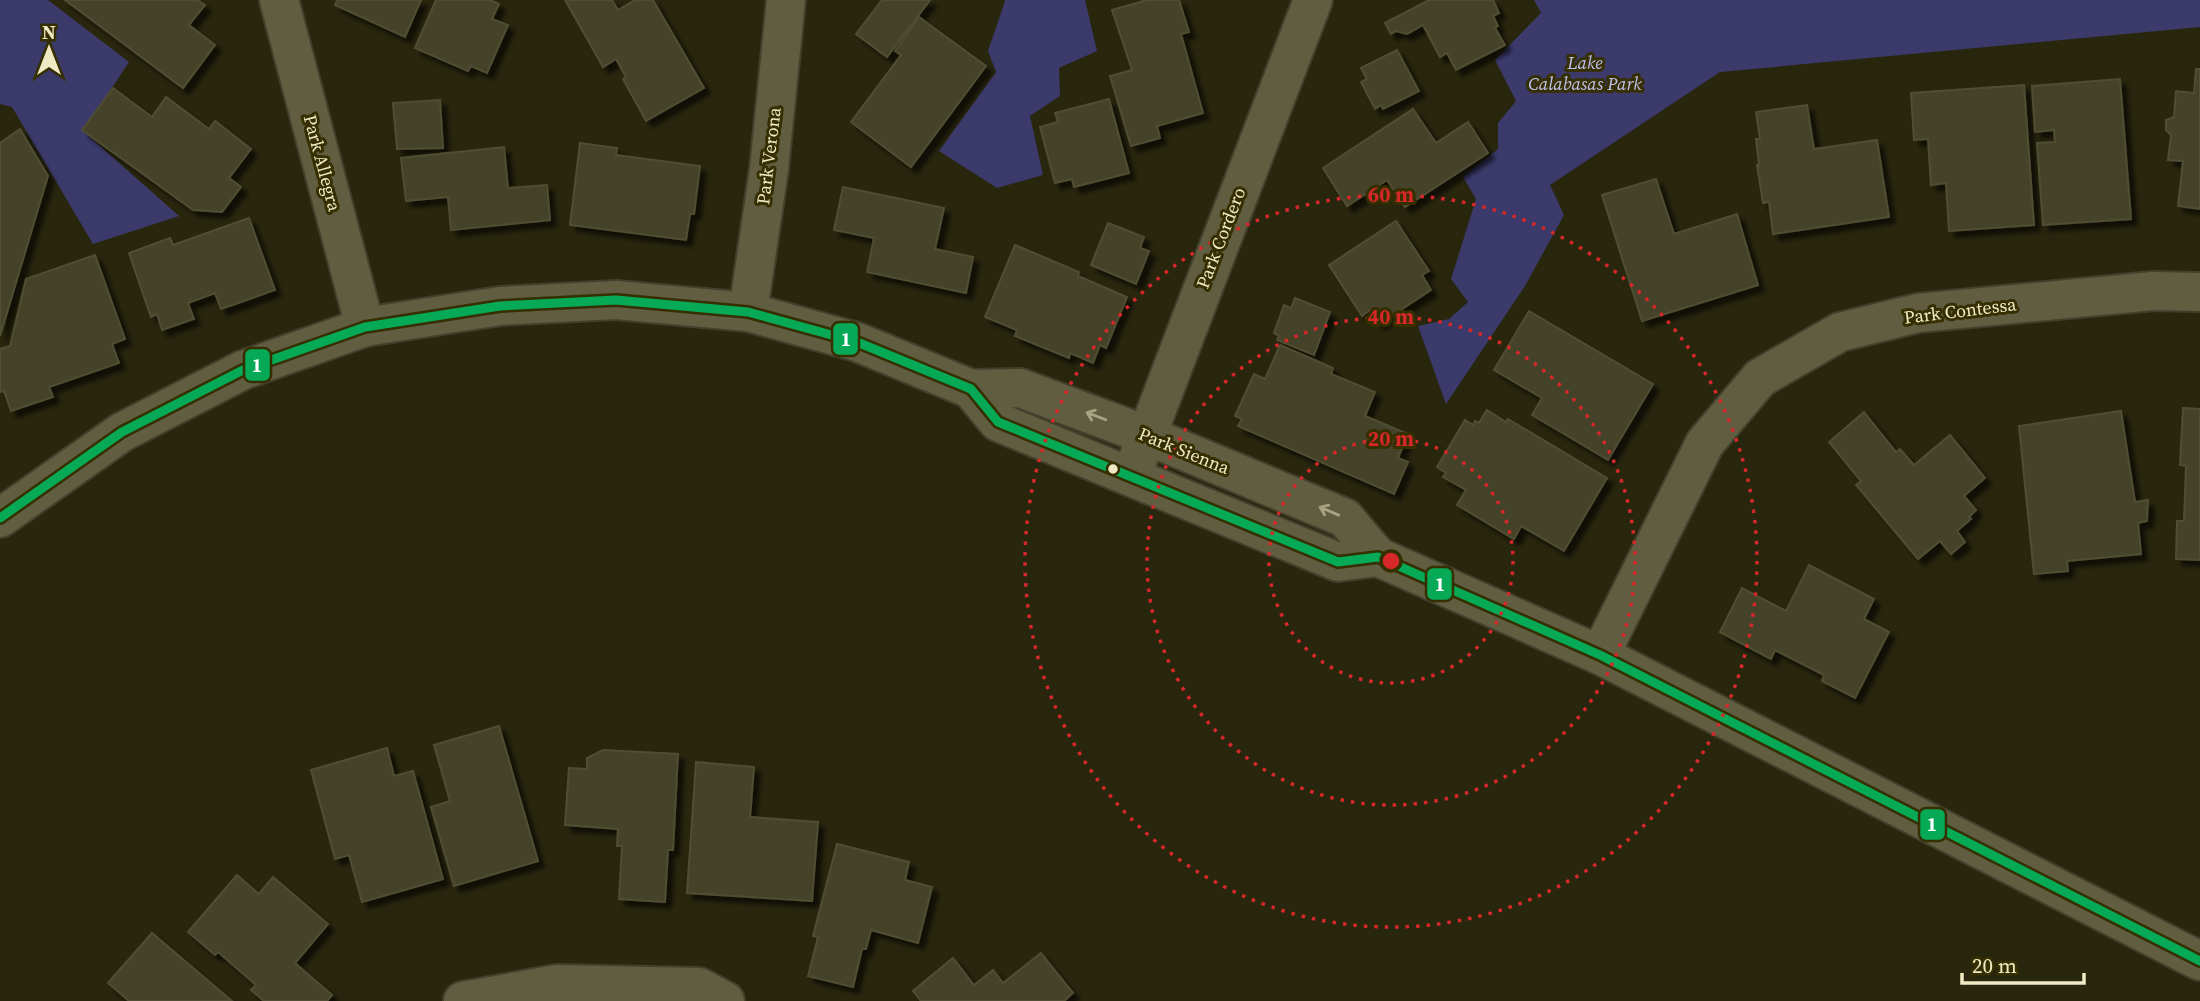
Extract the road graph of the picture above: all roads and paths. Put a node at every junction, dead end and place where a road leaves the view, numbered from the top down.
1 (279, 0) edge
2 (786, 0) edge
3 (1313, 0) edge
4 (2200, 292) edge
5 (748, 312) junction
6 (365, 327) junction
7 (971, 389) junction
8 (1146, 435) junction
9 (1130, 477) junction
10 (0, 517) edge
11 (1378, 556) junction
12 (1600, 655) junction
13 (2200, 961) edge
14 (463, 1001) edge
15 (724, 1001) edge

1 - 6 street, Park Allegra
2 - 5 street, Park Verona
3 - 8 street, Park Cordero
4 - 12 street, Park Contessa
5 - 6 street, Park Sienna
5 - 7 street, Park Sienna
6 - 10 street, Park Sienna
8 -> 7 street, Park Sienna
7 - 9 street, Park Sienna
8 - 9 street, Park Cordero
11 -> 8 street, Park Sienna
9 - 11 street, Park Sienna
11 - 12 street, Park Sienna
12 - 13 street, Park Sienna
14 - 15 street

